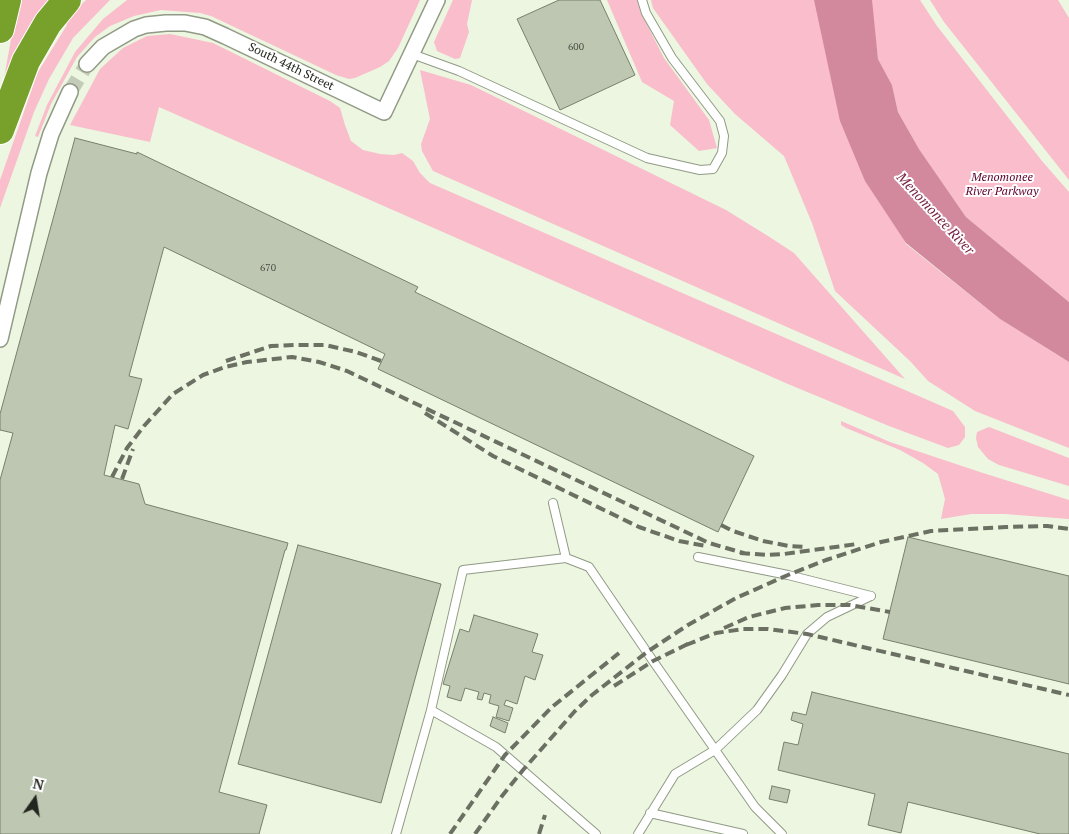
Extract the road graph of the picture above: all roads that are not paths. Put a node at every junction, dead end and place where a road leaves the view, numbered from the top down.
1 (7, 0) edge
2 (67, 0) edge
3 (437, 0) edge
4 (642, 0) edge
5 (0, 29) edge
6 (412, 54) junction
7 (87, 64) tunnel mouth
8 (70, 92) tunnel mouth
9 (0, 130) edge
10 (0, 339) edge
11 (554, 503) dead end
12 (698, 557) dead end
13 (566, 558) junction
14 (431, 710) junction
15 (715, 750) junction
16 (650, 813) junction
17 (396, 834) edge
18 (596, 834) edge
19 (638, 834) edge
20 (743, 834) edge
21 (782, 834) edge

1 - 5 highway
2 - 9 highway
3 - 6 street, South 44th Street
4 - 6 lane
6 - 7 street, South 44th Street
8 - 10 street
11 - 13 lane
12 - 15 lane
13 - 14 lane
13 - 15 lane
14 - 17 lane
14 - 18 lane
15 - 16 lane
15 - 21 lane
16 - 19 lane
16 - 20 lane

